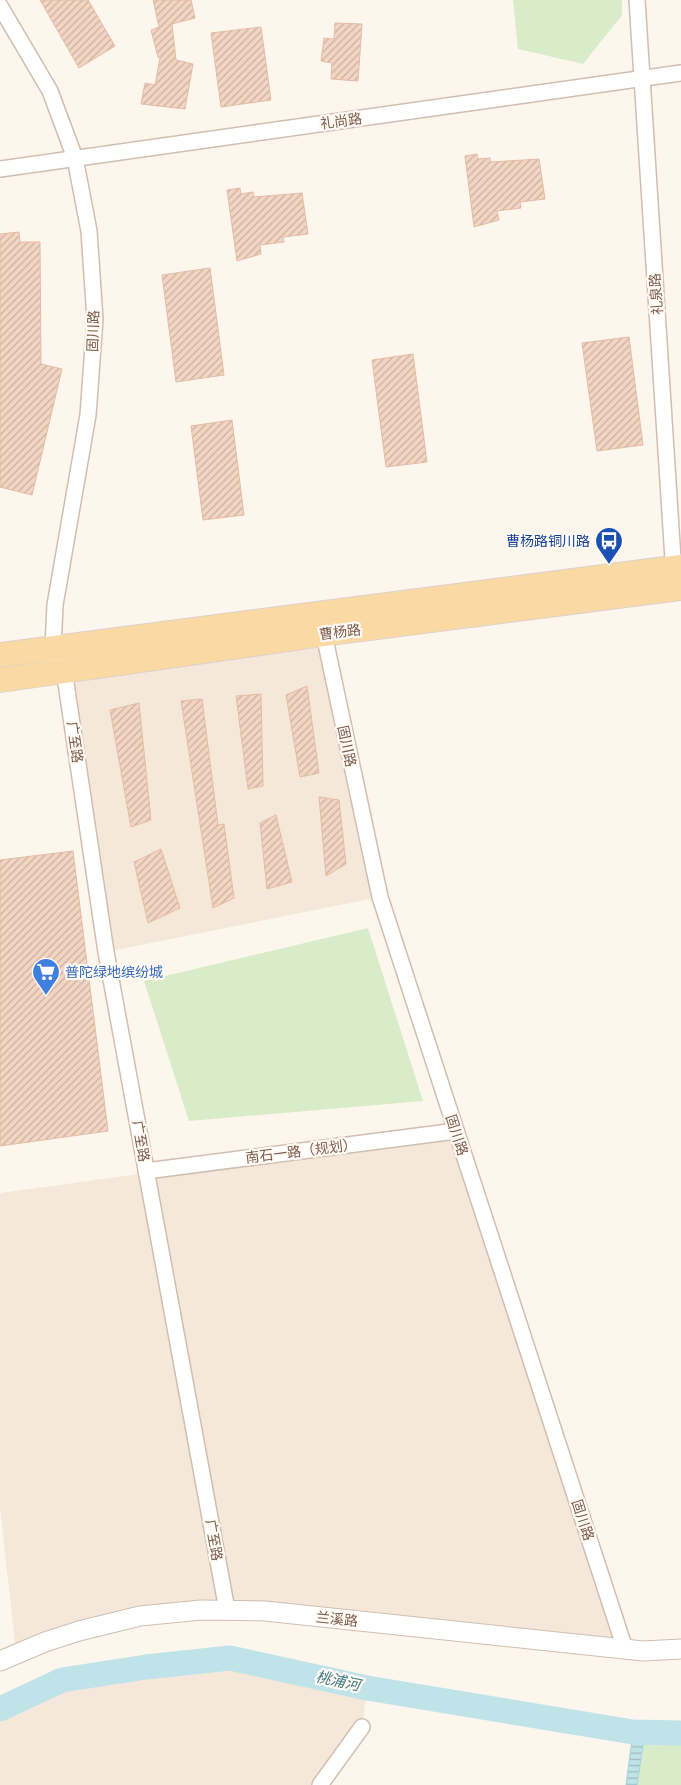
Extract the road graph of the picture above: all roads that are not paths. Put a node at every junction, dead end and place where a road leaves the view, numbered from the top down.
1 (637, 0) edge
2 (0, 6) edge
3 (681, 73) edge
4 (642, 78) junction
5 (75, 158) junction
6 (0, 169) edge
7 (678, 578) edge
8 (322, 624) junction
9 (54, 648) junction
10 (0, 655) edge
11 (64, 670) junction
12 (0, 680) edge
13 (456, 1131) junction
14 (146, 1171) junction
15 (227, 1610) junction
16 (625, 1649) junction
17 (681, 1649) edge
18 (0, 1661) edge
19 (362, 1727) dead end
20 (320, 1785) edge

1 - 4 street, 礼泉路
2 - 5 street, 固川路
3 - 4 street, 礼尚路
4 - 5 street, 礼尚路
4 - 7 street, 礼泉路
5 - 6 street, 礼尚路
5 - 9 street, 固川路
7 - 8 main road, 曹杨路
8 - 9 main road, 曹杨路
8 - 11 main road, 曹杨路
8 - 13 street, 固川路
9 - 10 main road, 曹杨路
9 - 11 street, 固川路
11 - 12 main road, 曹杨路
11 - 14 street, 广至路
13 - 14 street, 南石一路（规划）
13 - 16 street, 固川路
14 - 15 street, 广至路
15 - 16 street, 兰溪路
15 - 18 street, 兰溪路
16 - 17 street, 兰溪路
19 - 20 street

